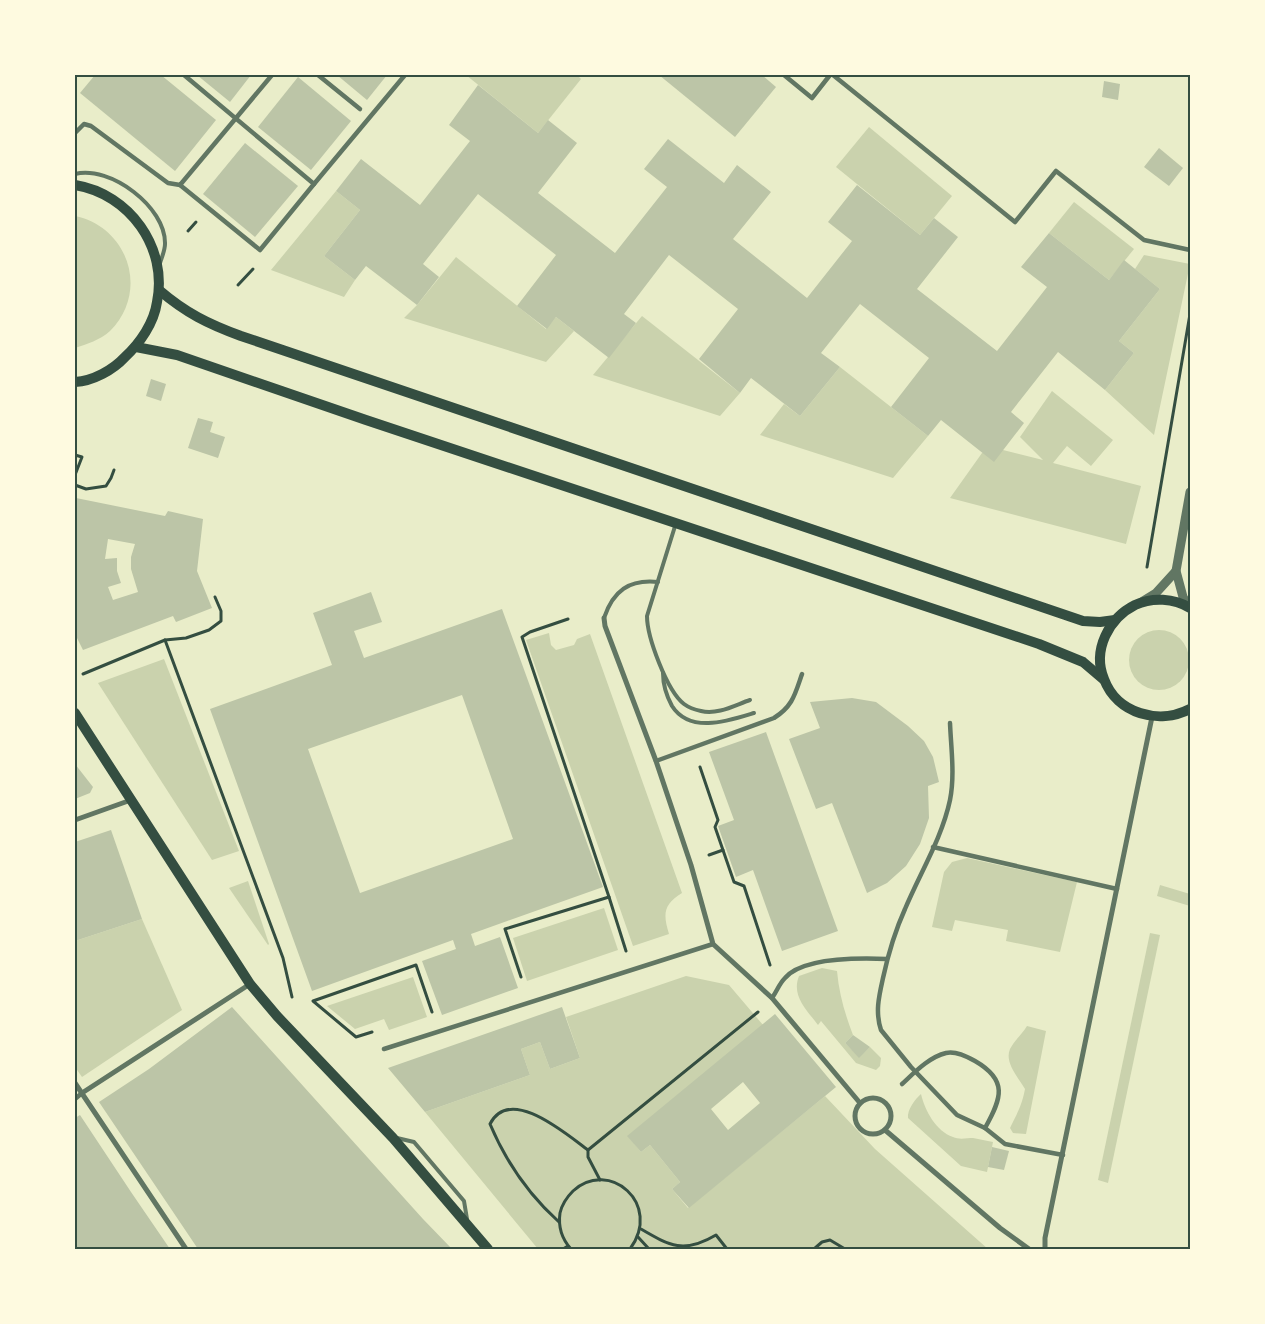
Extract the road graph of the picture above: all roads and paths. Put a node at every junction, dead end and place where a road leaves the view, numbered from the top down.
1 (184, 75) edge
2 (272, 75) edge
3 (318, 75) edge
4 (405, 75) edge
5 (784, 75) edge
6 (831, 75) edge
7 (360, 109) dead end
8 (236, 119) junction
9 (75, 133) edge
10 (75, 174) edge
11 (314, 184) junction
12 (75, 185) edge
13 (180, 186) junction
14 (1190, 250) edge
15 (158, 267) junction
16 (159, 290) junction
17 (1190, 314) edge
18 (136, 347) junction
19 (77, 383) edge
20 (75, 455) edge
21 (114, 470) dead end
22 (75, 475) edge
23 (75, 486) edge
24 (1190, 492) edge
25 (676, 523) junction
26 (1147, 569) dead end
27 (1176, 571) junction
28 (658, 582) junction
29 (215, 597) dead end
30 (1141, 602) junction
31 (1189, 607) edge
32 (604, 618) joint
33 (568, 620) dead end
34 (1115, 620) junction
35 (165, 640) junction
36 (663, 671) junction
37 (83, 674) dead end
38 (802, 674) dead end
39 (1104, 678) junction
40 (750, 700) dead end
41 (1190, 709) edge
42 (75, 713) edge
43 (754, 713) dead end
44 (1152, 716) junction
45 (950, 723) dead end
46 (694, 748) junction
47 (656, 761) junction
48 (131, 799) junction
49 (75, 820) edge
50 (933, 847) junction
51 (1117, 889) junction
52 (609, 897) junction
53 (713, 944) junction
54 (888, 959) junction
55 (632, 970) junction
56 (522, 977) dead end
57 (250, 984) junction
58 (778, 991) junction
59 (772, 998) junction
60 (293, 1000) dead end
61 (438, 1032) junction
62 (391, 1047) junction
63 (384, 1049) dead end
64 (915, 1072) junction
65 (75, 1083) edge
66 (902, 1084) dead end
67 (82, 1093) junction
68 (75, 1099) edge
69 (860, 1103) junction
70 (985, 1128) junction
71 (885, 1130) junction
72 (588, 1150) junction
73 (1063, 1155) junction
74 (600, 1180) junction
75 (559, 1222) junction
76 (641, 1229) junction
77 (638, 1237) junction
78 (568, 1246) junction
79 (186, 1249) edge
80 (488, 1249) edge
81 (563, 1249) edge
82 (571, 1249) edge
83 (630, 1249) edge
84 (649, 1249) edge
85 (727, 1249) edge
86 (814, 1249) edge
87 (845, 1249) edge
88 (1029, 1249) edge
89 (1045, 1249) edge

1 - 8 street
2 - 8 street
3 - 7 street
4 - 11 street
5 - 6 street
6 - 14 street
8 - 11 street
8 - 13 street
9 - 13 street
10 - 15 lane
11 - 13 street
12 - 15 main road
15 - 16 main road
16 - 18 main road
16 - 34 main road
17 - 26 path
18 - 19 main road
18 - 25 main road
20 - 22 path
21 - 23 path
24 - 27 street
25 - 28 lane
25 - 39 main road
27 - 30 street
27 - 31 street
28 - 32 lane
28 - 36 lane
29 - 35 path
30 - 31 main road
30 - 34 main road
32 - 47 street
33 - 52 path
34 - 39 main road
35 - 37 path
35 - 60 path
36 - 40 lane
36 - 43 lane
38 - 46 street
39 - 44 main road
41 - 44 main road
42 - 48 main road
44 - 51 street
45 - 50 street
46 - 47 street
46 - 58 path
47 - 53 street
48 - 49 street
48 - 57 main road
50 - 51 street
50 - 54 street
51 - 73 street
52 - 55 path
52 - 56 path
53 - 55 street
53 - 59 street
54 - 58 street
54 - 64 street
55 - 61 street
57 - 67 street
57 - 80 main road
58 - 59 street
59 - 69 street
59 - 72 path
61 - 62 street
61 - 62 path
62 - 63 street
64 - 66 street
64 - 70 street
64 - 70 street
65 - 67 street
67 - 68 street
67 - 79 street
69 - 71 street
69 - 71 street
70 - 73 street
71 - 88 street
72 - 74 path
72 - 75 path
73 - 89 street
74 - 75 path
74 - 76 path
75 - 78 path
76 - 77 path
76 - 85 path
77 - 83 path
77 - 84 path
78 - 81 path
78 - 82 path
86 - 87 path

